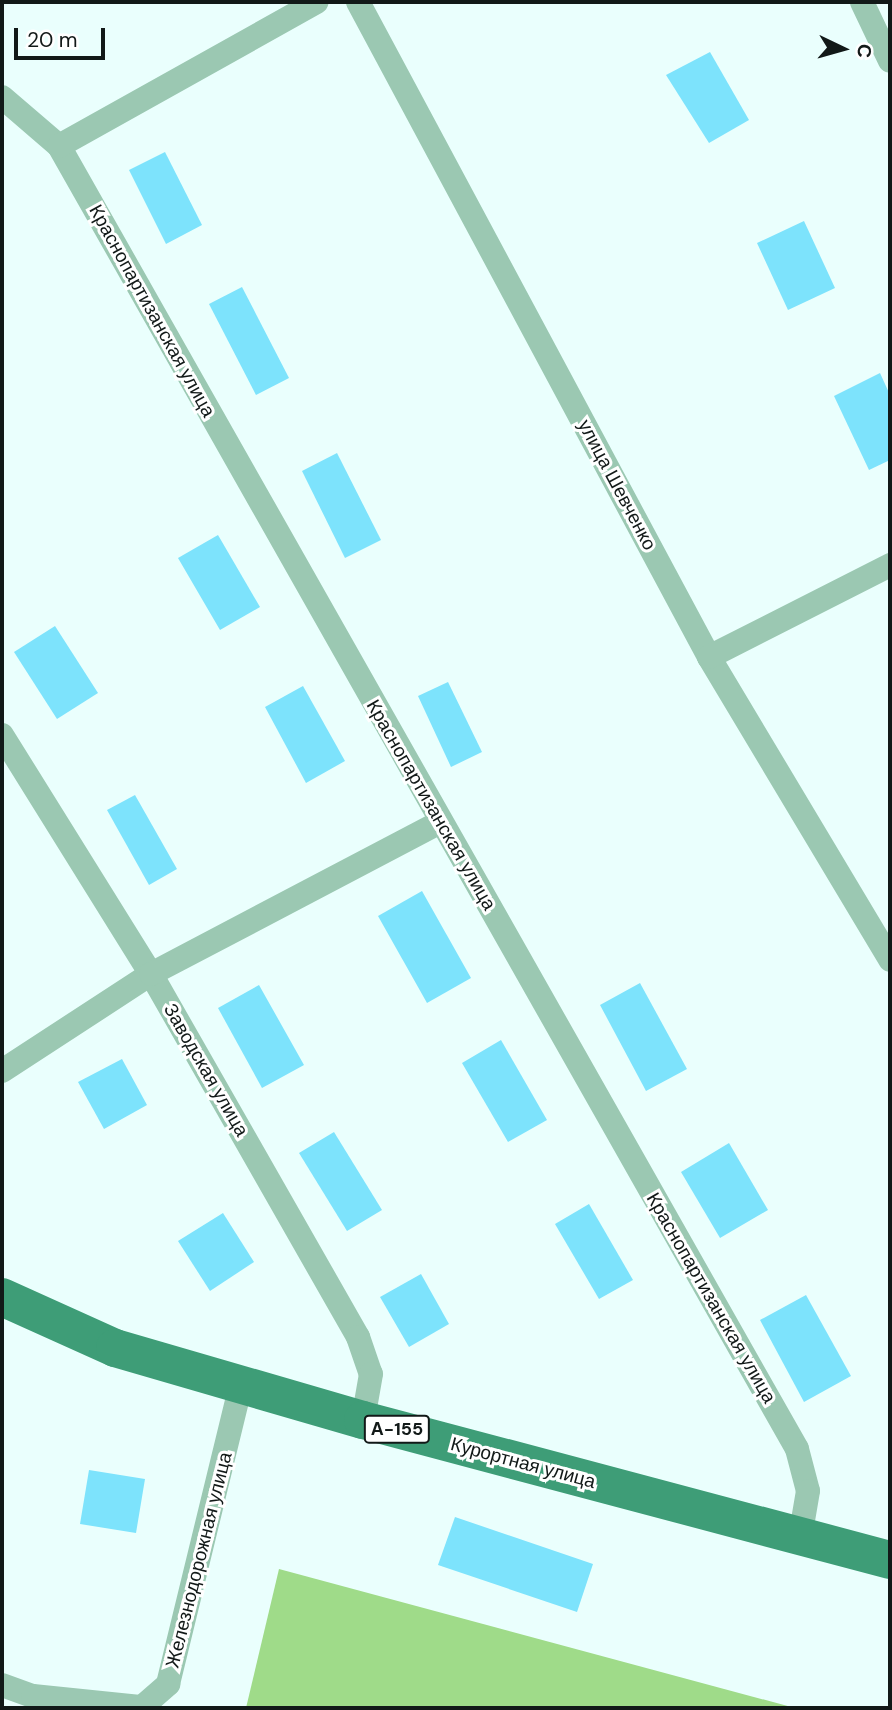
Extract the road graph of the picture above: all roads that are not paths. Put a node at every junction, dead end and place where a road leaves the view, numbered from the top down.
1 (317, 2) edge
2 (358, 2) edge
3 (862, 2) edge
4 (890, 61) edge
5 (2, 97) edge
6 (59, 146) junction
7 (890, 565) edge
8 (709, 657) junction
9 (2, 735) edge
10 (441, 822) junction
11 (890, 960) edge
12 (151, 974) junction
13 (2, 1071) edge
14 (2, 1297) edge
15 (241, 1385) junction
16 (363, 1420) junction
17 (800, 1538) junction
18 (890, 1560) edge
19 (2, 1685) edge

1 - 6 street
2 - 8 street, улица Шевченко
3 - 4 street
5 - 6 street, Краснопартизанская улица
6 - 10 street, Краснопартизанская улица
7 - 8 street
8 - 11 street, улица Шевченко
9 - 12 street, Заводская улица
10 - 12 street
10 - 17 street, Краснопартизанская улица
12 - 13 street
12 - 16 street, Заводская улица
14 - 15 main road, Курортная улица / А-155
15 - 16 main road, Курортная улица / А-155
15 - 19 street, Железнодорожная улица
16 - 17 main road, Курортная улица / А-155
17 - 18 main road, Курортная улица / А-155

